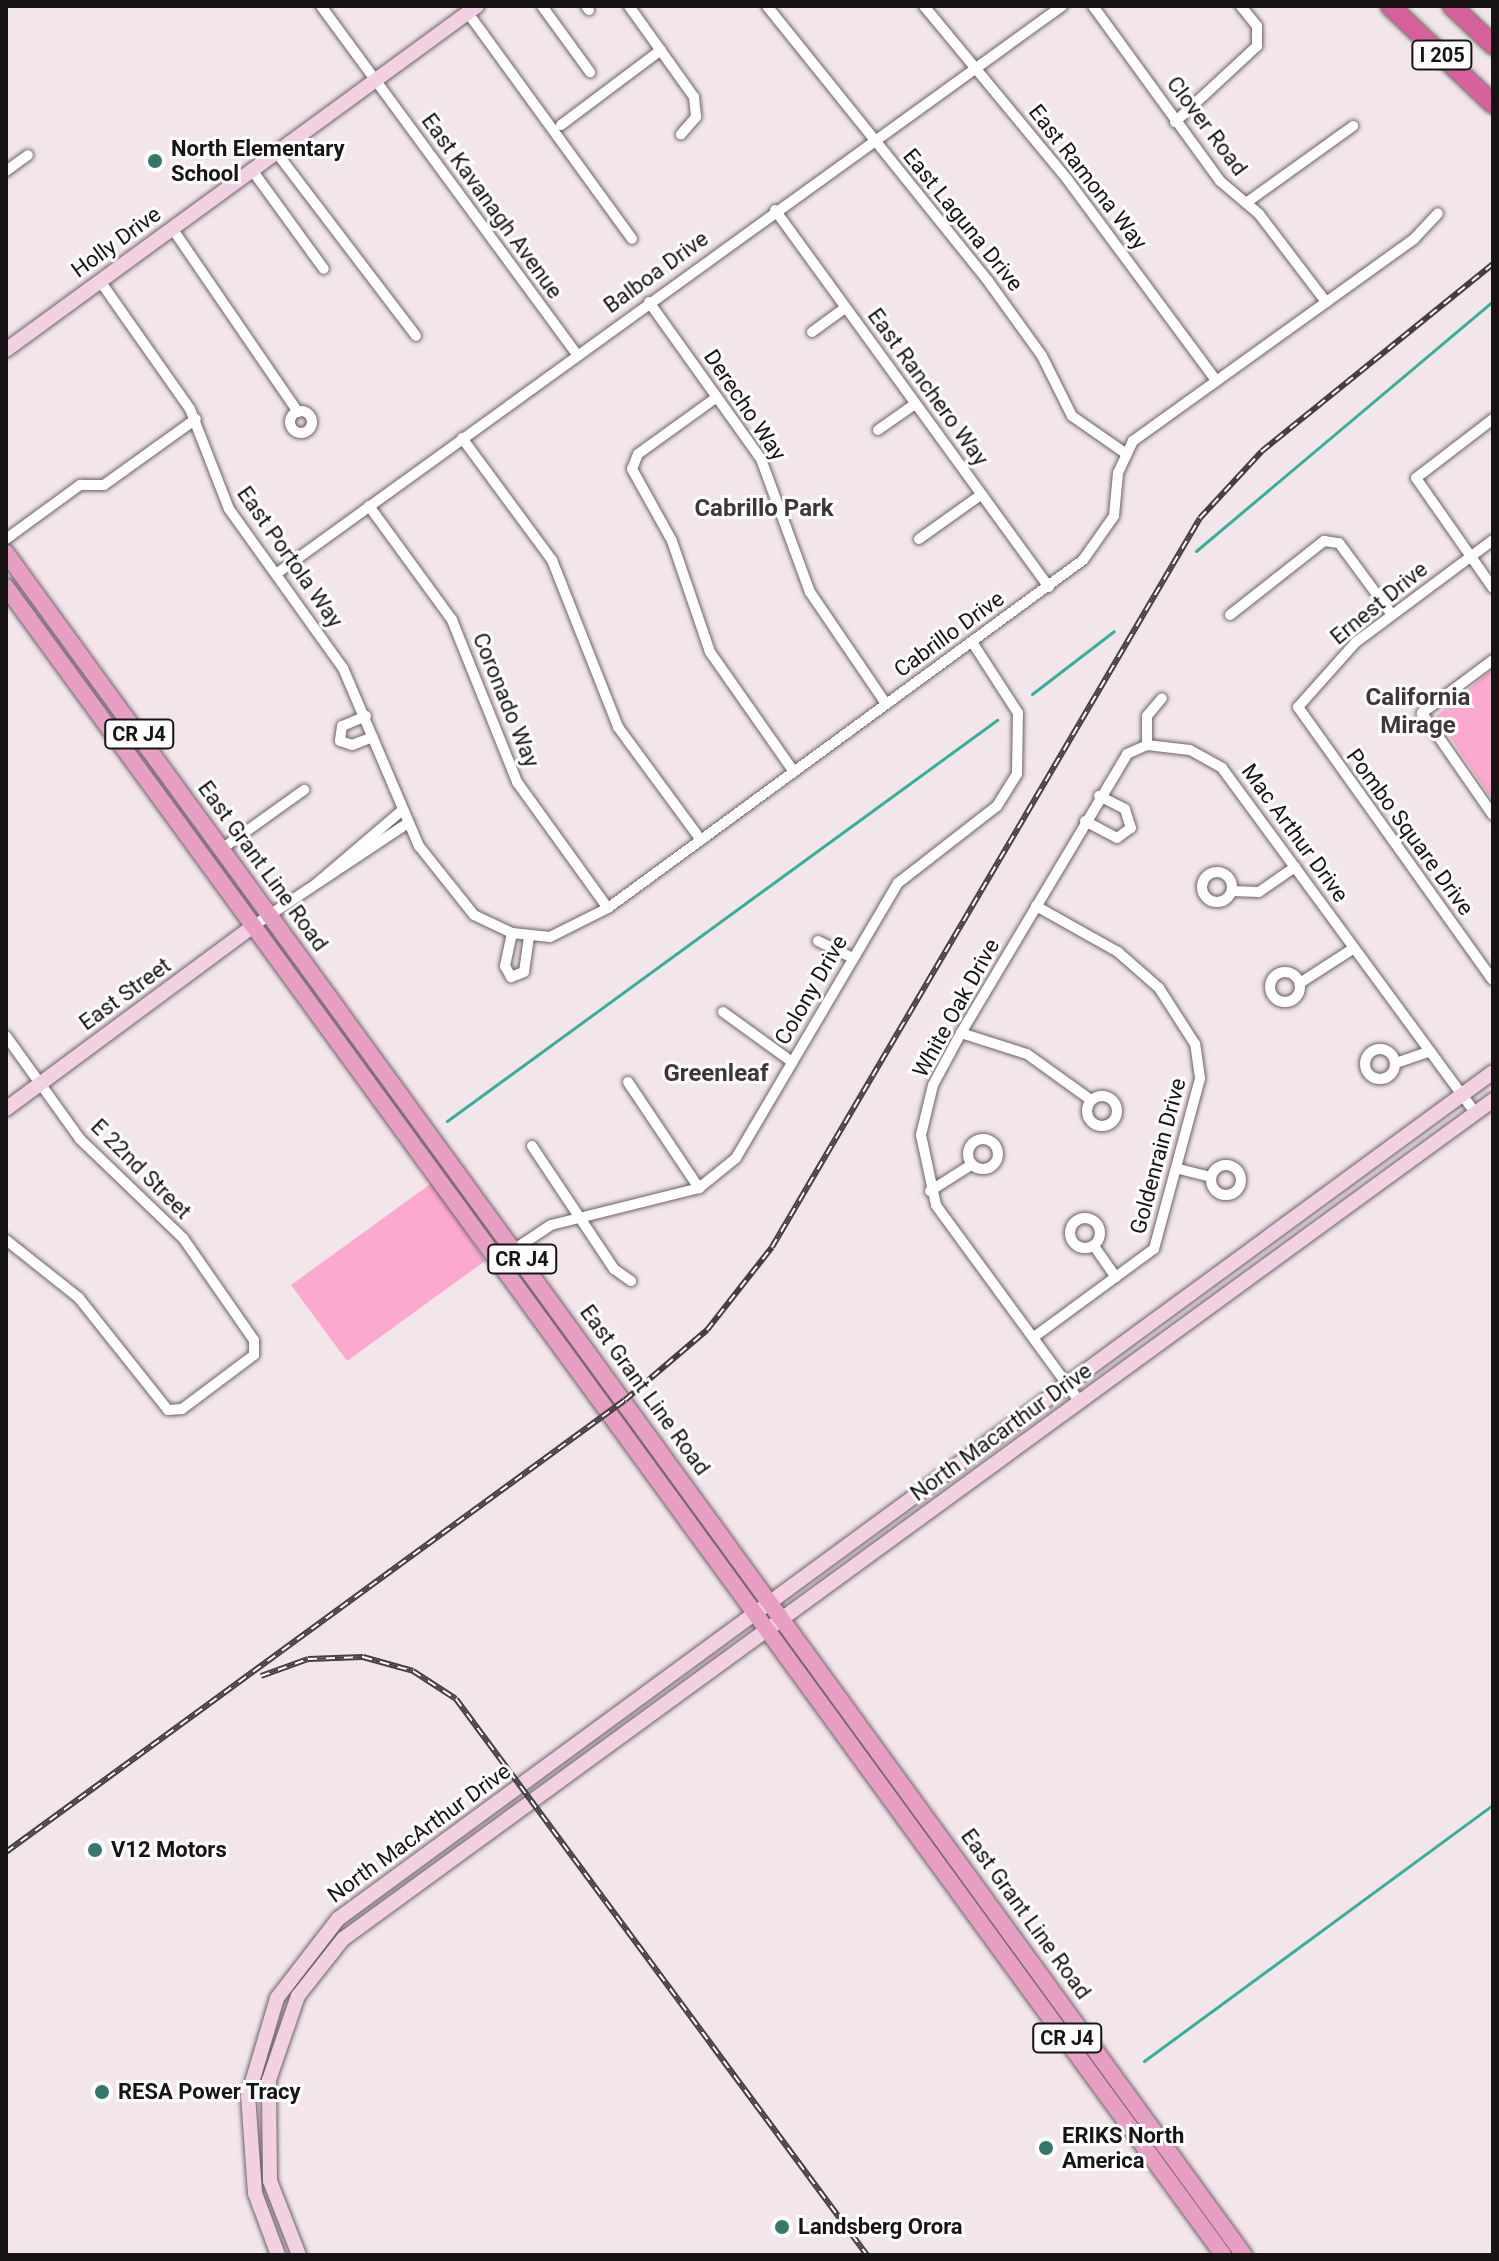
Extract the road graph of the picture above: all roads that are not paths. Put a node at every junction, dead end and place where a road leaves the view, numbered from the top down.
1 (321, 6) edge
2 (542, 6) edge
3 (629, 6) edge
4 (767, 6) edge
5 (924, 6) edge
6 (1062, 6) edge
7 (1093, 6) edge
8 (1242, 6) edge
9 (1390, 6) edge
10 (1452, 6) edge
11 (473, 9) edge
12 (1493, 45) edge
13 (661, 50) junction
14 (976, 70) junction
15 (590, 72) dead end
16 (376, 81) junction
17 (1493, 104) edge
18 (1175, 122) junction
19 (561, 125) dead end
20 (1353, 126) dead end
21 (681, 134) dead end
22 (875, 143) junction
23 (276, 152) junction
24 (28, 155) dead end
25 (252, 170) junction
26 (6, 171) edge
27 (1246, 203) junction
28 (775, 210) junction
29 (1438, 213) dead end
30 (172, 228) junction
31 (632, 239) dead end
32 (324, 269) dead end
33 (100, 281) junction
34 (649, 302) junction
35 (1326, 302) junction
36 (845, 308) junction
37 (812, 332) dead end
38 (416, 336) dead end
39 (6, 350) edge
40 (577, 354) junction
41 (1214, 378) junction
42 (717, 397) junction
43 (915, 404) junction
44 (298, 412) dead end
45 (196, 419) junction
46 (1493, 419) edge
47 (878, 430) dead end
48 (462, 438) junction
49 (1125, 453) junction
50 (982, 494) junction
51 (369, 506) junction
52 (6, 539) edge
53 (919, 539) dead end
54 (1493, 540) edge
55 (6, 553) edge
56 (1471, 556) junction
57 (276, 574) junction
58 (6, 587) edge
59 (1049, 587) junction
60 (1493, 588) edge
61 (1230, 615) dead end
62 (1392, 615) junction
63 (972, 642) junction
64 (1493, 660) edge
65 (1162, 698) dead end
66 (886, 704) junction
67 (1298, 707) joint
68 (366, 716) junction
69 (373, 737) junction
70 (1147, 745) junction
71 (794, 772) junction
72 (304, 790) dead end
73 (1099, 796) junction
74 (400, 812) junction
75 (1493, 815) edge
76 (1085, 821) junction
77 (405, 825) junction
78 (701, 840) junction
79 (223, 848) junction
80 (1295, 867) junction
81 (317, 883) junction
82 (1232, 891) dead end
83 (1036, 906) junction
84 (608, 908) junction
85 (271, 915) junction
86 (253, 926) junction
87 (512, 933) junction
88 (529, 936) junction
89 (818, 941) dead end
90 (1354, 948) junction
91 (853, 958) junction
92 (1493, 980) edge
93 (1300, 983) dead end
94 (723, 1012) dead end
95 (961, 1033) junction
96 (6, 1036) edge
97 (1430, 1051) junction
98 (792, 1062) junction
99 (1396, 1063) dead end
100 (1493, 1072) edge
101 (628, 1082) dead end
102 (41, 1084) junction
103 (1463, 1097) junction
104 (1091, 1100) dead end
105 (1493, 1100) edge
106 (6, 1109) edge
107 (1475, 1113) junction
108 (532, 1146) dead end
109 (971, 1165) dead end
110 (1179, 1169) junction
111 (1211, 1177) dead end
112 (699, 1188) junction
113 (930, 1191) junction
114 (576, 1217) junction
115 (6, 1240) edge
116 (1094, 1246) dead end
117 (514, 1248) junction
118 (501, 1262) junction
119 (1116, 1277) junction
120 (631, 1281) dead end
121 (1034, 1337) junction
122 (1067, 1385) junction
123 (1080, 1402) junction
124 (773, 1604) junction
125 (758, 1615) junction
126 (784, 1618) junction
127 (769, 1629) junction
128 (590, 1735) joint
129 (533, 1798) joint
130 (278, 2255) edge
131 (299, 2255) edge
132 (1223, 2255) edge
133 (1244, 2255) edge

1 - 16 street, East Kavanagh Avenue
2 - 15 street
3 - 13 street
4 - 22 street, East Laguna Drive
5 - 14 street, East Ramona Way
6 - 14 street, Balboa Drive
7 - 18 street, Clover Road
8 - 18 street
9 - 17 highway, I 205
10 - 12 highway, I 205
11 - 16 main road, Holly Drive
11 - 31 street, Holly Drive
13 - 19 street
13 - 21 street
14 - 22 street, Balboa Drive
14 - 41 street, East Ramona Way
16 - 23 main road, Holly Drive
16 - 40 street, East Kavanagh Avenue
18 - 27 street, Clover Road
20 - 27 street
22 - 28 street, Balboa Drive
22 - 49 street, East Laguna Drive
23 - 25 main road, Holly Drive
23 - 38 street
24 - 26 street
25 - 30 main road, Holly Drive
25 - 32 street
27 - 35 street, Clover Road
28 - 34 street, Balboa Drive
28 - 36 street, East Ranchero Way
29 - 35 street
30 - 33 main road, Holly Drive
30 - 44 street
33 - 39 main road, Holly Drive
33 - 45 street, East Portola Way
34 - 40 street, Balboa Drive
34 - 42 street, Derecho Way
35 - 41 street
36 - 37 street
36 - 43 street, East Ranchero Way
40 - 48 street, Balboa Drive
41 - 49 street
42 - 66 street, Derecho Way
42 - 71 street
43 - 47 street
43 - 50 street, East Ranchero Way
45 - 52 street
45 - 57 street, East Portola Way
46 - 56 street
48 - 51 street, Balboa Drive
48 - 78 street
49 - 59 street, Cabrillo Drive
50 - 53 street
50 - 59 street, East Ranchero Way
51 - 57 street, Balboa Drive
51 - 84 street, Coronado Way
54 - 56 street, Ernest Drive
55 - 79 main road, East Grant Line Road / CR J4
56 - 60 street
56 - 62 street, Ernest Drive
57 - 68 street, East Portola Way
58 - 86 main road, East Grant Line Road / CR J4
59 - 63 street, Cabrillo Drive
61 - 62 street
62 - 67 street, Ernest Drive
63 - 66 street, Cabrillo Drive
63 - 91 street, Colony Drive
64 - 75 street
65 - 70 street
66 - 71 street, Cabrillo Drive
67 - 92 street, Pombo Square Drive
68 - 69 street, East Portola Way
68 - 69 street
69 - 74 street, East Portola Way
70 - 73 street, White Oak Drive
70 - 80 street, Mac Arthur Drive
71 - 78 street, Cabrillo Drive
72 - 79 street
73 - 76 street, White Oak Drive
73 - 76 street
74 - 77 street, East Portola Way
74 - 81 street
76 - 83 street, White Oak Drive
77 - 81 street
77 - 87 street, East Portola Way
78 - 84 street, Cabrillo Drive
79 - 85 main road, East Grant Line Road / CR J4
80 - 82 street
80 - 90 street, Mac Arthur Drive
81 - 85 street, East Street
83 - 95 street, White Oak Drive
83 - 110 street, Goldenrain Drive
84 - 88 street, Cabrillo Drive
85 - 86 street, East Street
85 - 117 main road, East Grant Line Road / CR J4
86 - 102 main road, East Street
86 - 118 main road, East Grant Line Road / CR J4
87 - 88 street, Cabrillo Drive
87 - 88 street
89 - 91 street
90 - 93 street
90 - 97 street, Mac Arthur Drive
91 - 98 street, Colony Drive
94 - 98 street
95 - 104 street
95 - 113 street, White Oak Drive
96 - 102 street, E 22nd Street
97 - 99 street
97 - 103 street, Mac Arthur Drive
98 - 112 street, Colony Drive
100 - 103 main road, North Macarthur Drive
101 - 112 street
102 - 106 main road, East Street
102 - 115 street, E 22nd Street
103 - 107 street, Mac Arthur Drive
103 - 122 main road, North Macarthur Drive
105 - 107 main road, North Macarthur Drive
107 - 123 main road, North Macarthur Drive
108 - 114 street
109 - 113 street
110 - 111 street
110 - 119 street, Goldenrain Drive
112 - 114 street, Colony Drive
113 - 121 street, White Oak Drive
114 - 117 street, Colony Drive
114 - 120 street
116 - 119 street
117 - 118 street, Colony Drive
117 - 124 main road, East Grant Line Road / CR J4
118 - 125 main road, East Grant Line Road / CR J4
119 - 121 street, Goldenrain Drive
121 - 122 street, White Oak Drive
122 - 123 street, White Oak Drive
122 - 124 main road, North Macarthur Drive
123 - 126 main road, North Macarthur Drive
124 - 125 main road, North Macarthur Drive
124 - 126 main road, East Grant Line Road / CR J4
125 - 127 main road, East Grant Line Road / CR J4
125 - 128 main road, North Macarthur Drive
126 - 127 main road, North Macarthur Drive
126 - 133 main road, East Grant Line Road / CR J4
127 - 129 main road, North Macarthur Drive
127 - 132 main road, East Grant Line Road / CR J4
128 - 130 main road, North MacArthur Drive
129 - 131 main road, North MacArthur Drive

